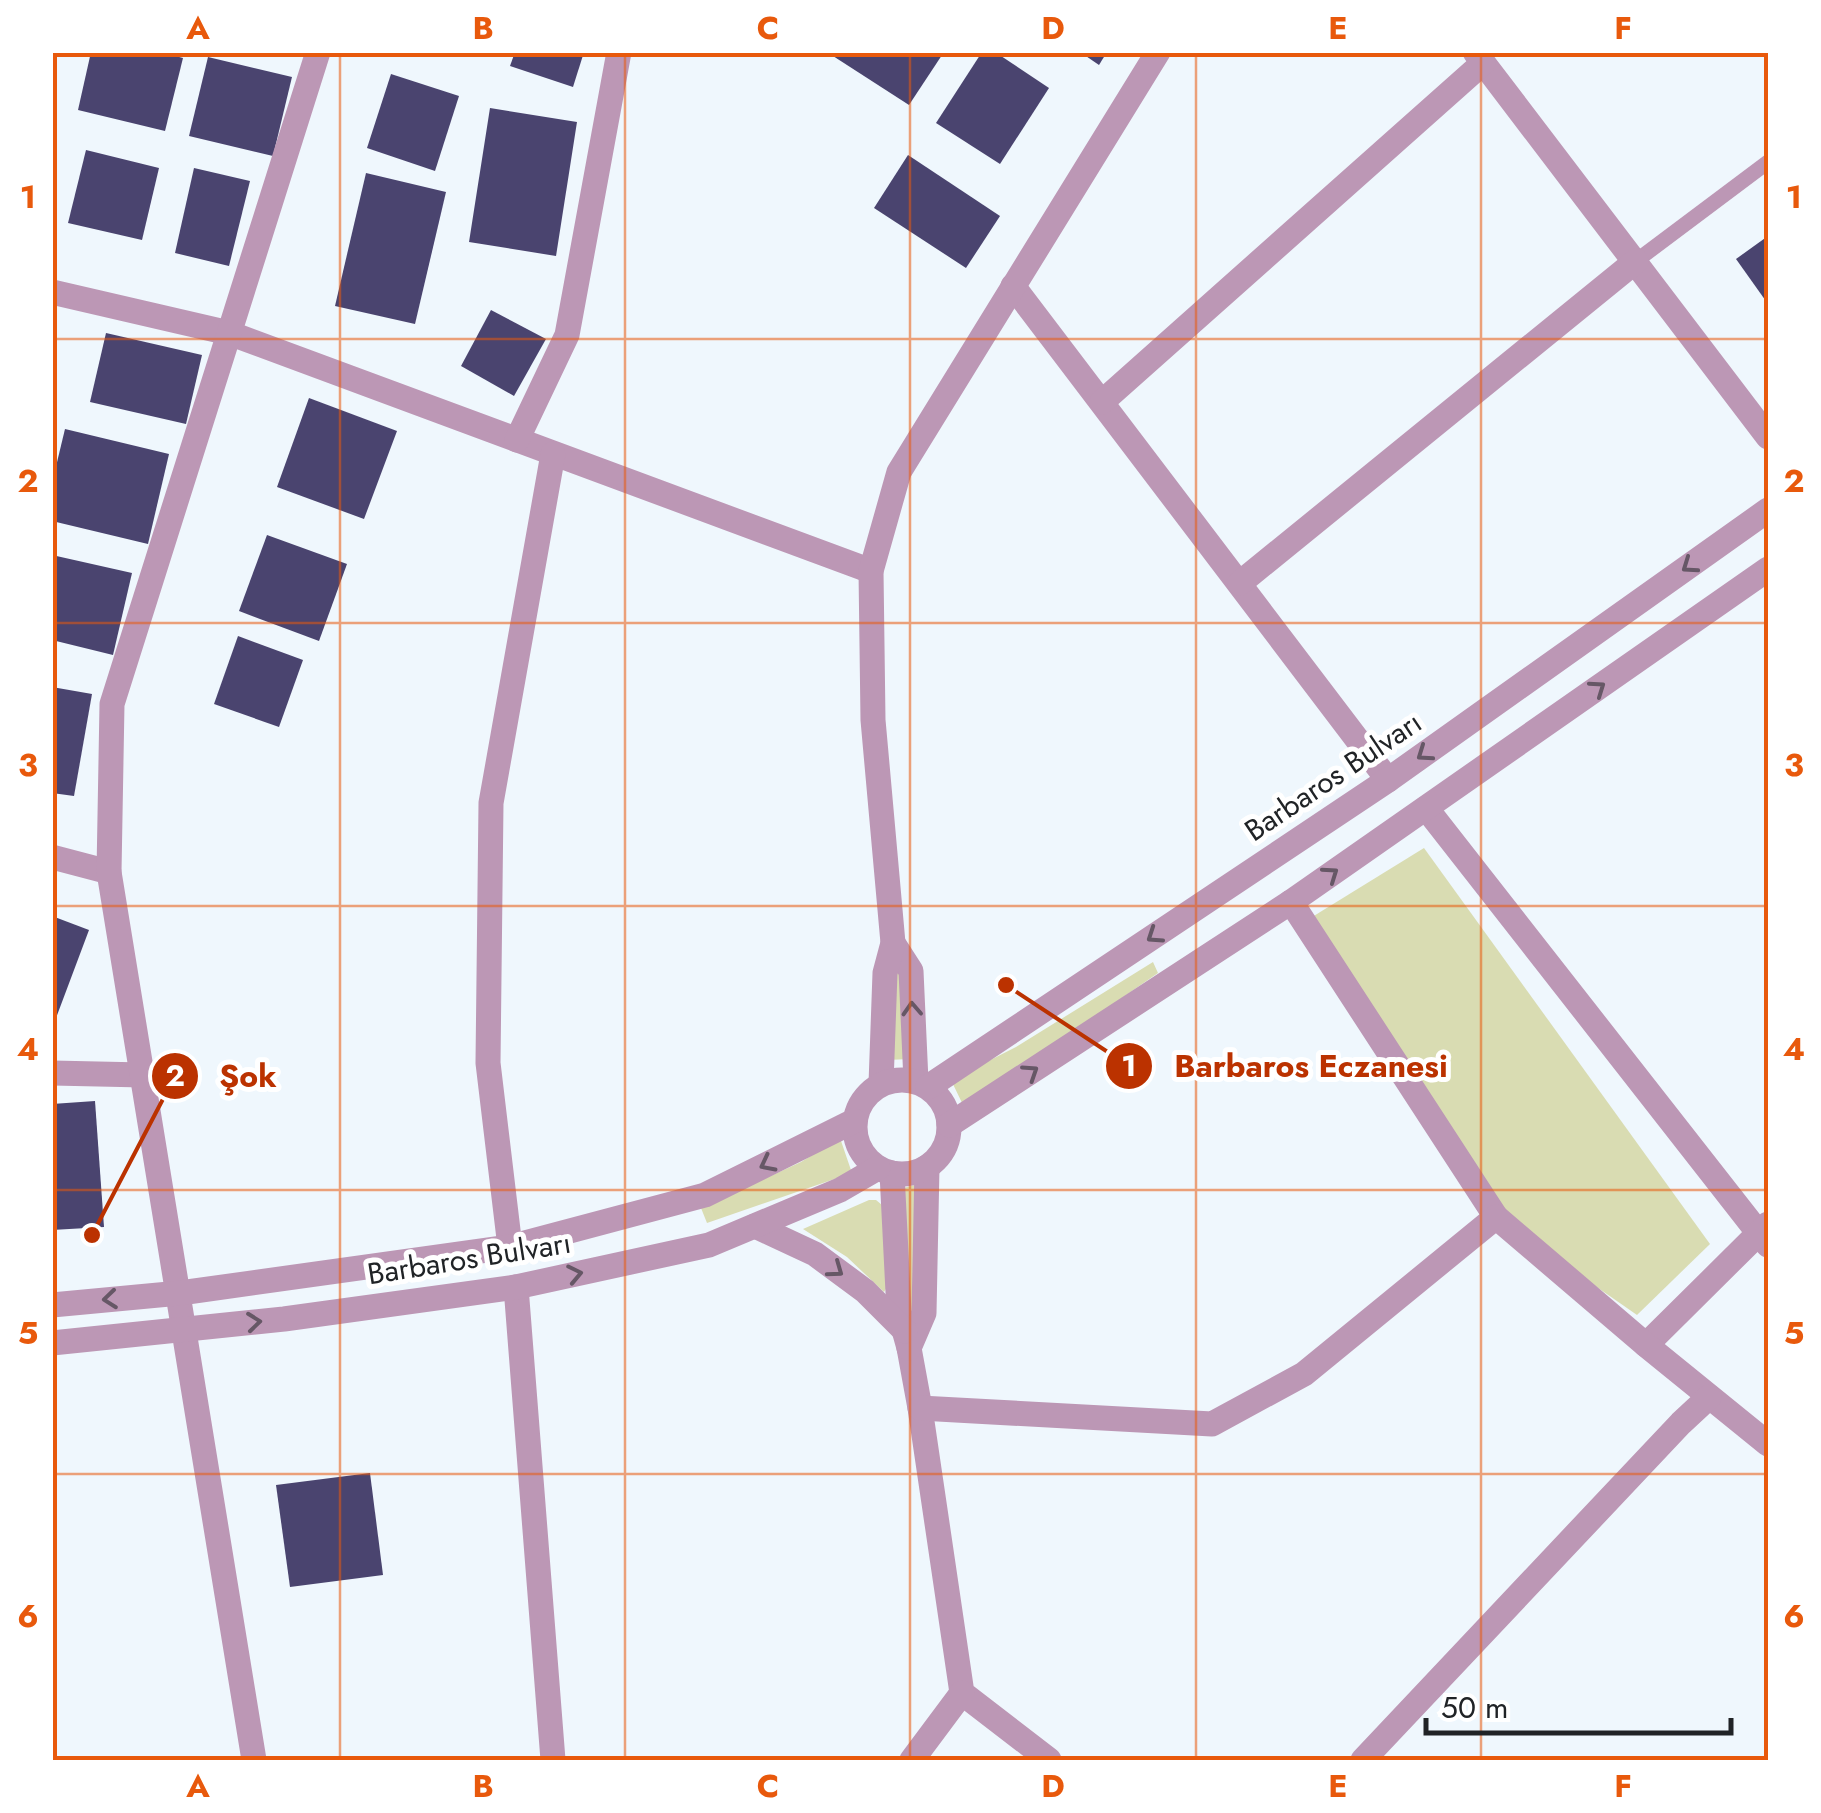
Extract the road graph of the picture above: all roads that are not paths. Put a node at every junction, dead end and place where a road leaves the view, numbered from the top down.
1 (318, 52) edge
2 (619, 52) edge
3 (1158, 52) edge
4 (1479, 58) edge
5 (1768, 162) edge
6 (1636, 261) junction
7 (1013, 286) junction
8 (52, 292) edge
9 (229, 334) junction
10 (1102, 402) junction
11 (1768, 437) edge
12 (517, 440) junction
13 (553, 454) junction
14 (1768, 510) edge
15 (1768, 569) edge
16 (871, 571) junction
17 (1240, 582) junction
18 (1388, 780) junction
19 (1426, 808) junction
20 (52, 858) edge
21 (109, 872) junction
22 (1291, 902) junction
23 (893, 943) junction
24 (52, 1073) edge
25 (144, 1075) junction
26 (880, 1084) junction
27 (922, 1084) junction
28 (854, 1121) junction
29 (949, 1125) junction
30 (927, 1167) junction
31 (885, 1170) junction
32 (1496, 1217) junction
33 (755, 1226) junction
34 (1765, 1234) edge
35 (510, 1247) junction
36 (516, 1287) junction
37 (180, 1293) junction
38 (52, 1305) edge
39 (185, 1329) junction
40 (907, 1340) junction
41 (52, 1343) edge
42 (1646, 1345) junction
43 (1709, 1398) junction
44 (920, 1408) junction
45 (1768, 1444) edge
46 (962, 1693) junction
47 (254, 1760) edge
48 (554, 1760) edge
49 (912, 1760) edge
50 (1049, 1760) edge
51 (1363, 1760) edge

1 - 9 street
2 - 12 street
3 - 7 street
4 - 6 street
4 - 10 street
5 - 6 lane
6 - 11 street
6 - 17 street
7 - 10 street
7 - 16 street
8 - 9 street
9 - 12 street
9 - 21 street
10 - 17 street
12 - 13 street
13 - 16 street
13 - 35 street
14 -> 18 street, Barbaros Bulvarı
19 -> 15 street
16 - 23 street
17 - 18 street
18 -> 27 street, Barbaros Bulvarı
22 -> 19 street
19 - 34 street
20 - 21 street
21 - 25 street
29 -> 22 street
22 - 32 street
23 - 26 street
27 -> 23 street
24 - 25 street
25 - 37 street
26 - 27 street
26 - 28 street
27 - 29 street
28 - 31 street
28 -> 35 street, Barbaros Bulvarı
29 - 30 street
30 - 31 street
30 - 40 street
31 - 33 street, Barbaros Bulvarı
31 - 40 street
32 - 42 street
32 - 44 street
36 -> 33 street, Barbaros Bulvarı
33 -> 40 street
34 - 42 street
35 - 37 street, Barbaros Bulvarı
39 -> 36 street, Barbaros Bulvarı
36 - 48 street
37 -> 38 street, Barbaros Bulvarı
37 - 39 street
39 - 41 street, Barbaros Bulvarı
39 - 47 street
40 - 44 street
42 - 43 street
43 - 45 street
43 - 51 street
44 - 46 street
46 - 49 street
46 - 50 street

